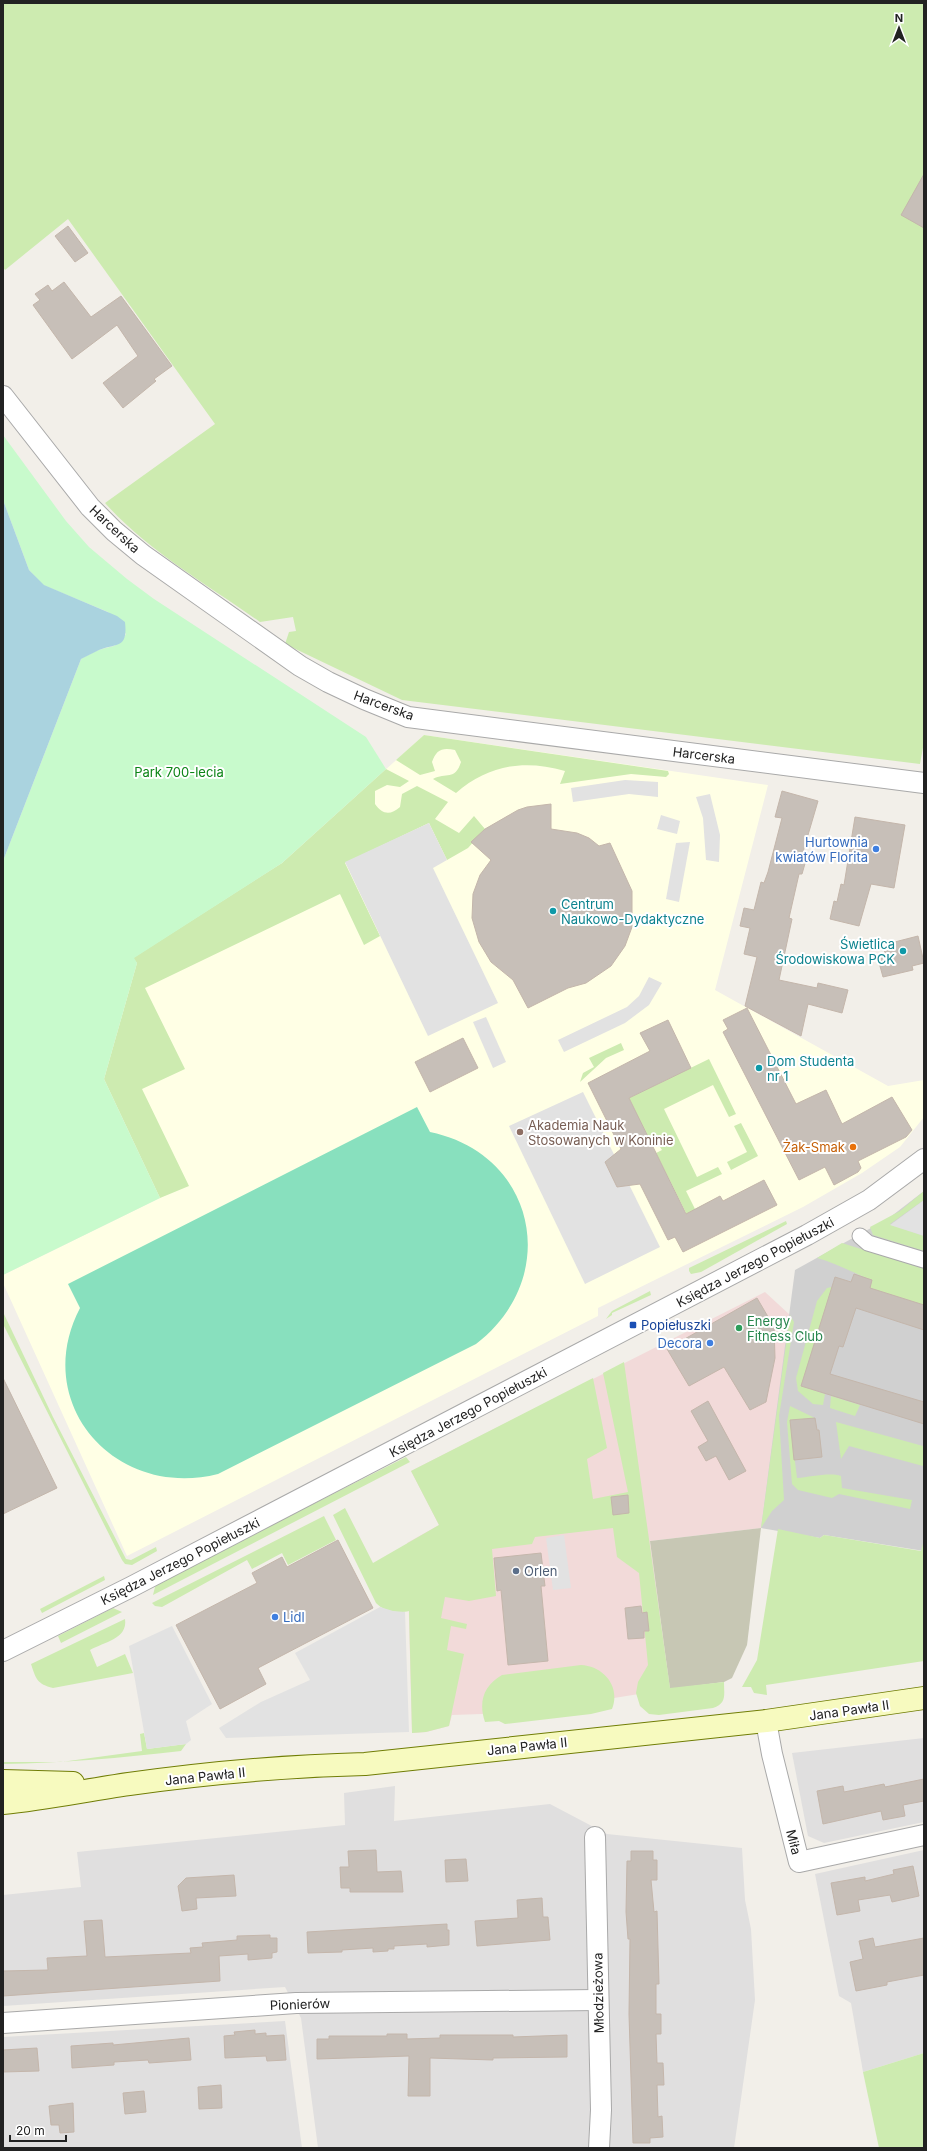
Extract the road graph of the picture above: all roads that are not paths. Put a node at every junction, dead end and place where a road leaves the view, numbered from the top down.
1 (3, 396) edge
2 (924, 783) edge
3 (924, 1159) edge
4 (860, 1236) dead end
5 (924, 1260) edge
6 (3, 1651) edge
7 (924, 1698) edge
8 (766, 1720) junction
9 (3, 1781) edge
10 (130, 1784) junction
11 (3, 1803) edge
12 (924, 1836) edge
13 (595, 1837) dead end
14 (598, 2000) junction
15 (3, 2024) edge
16 (600, 2148) edge

1 - 2 street, Harcerska
3 - 6 street, Księdza Jerzego Popiełuszki
4 - 5 street
7 - 8 main road, Jana Pawła II
8 - 10 main road, Jana Pawła II
8 - 12 street, Miła
9 - 10 main road, Jana Pawła II
10 - 11 main road, Jana Pawła II
13 - 14 street, Młodzieżowa
14 - 15 street, Pionierów
14 - 16 street, Młodzieżowa

